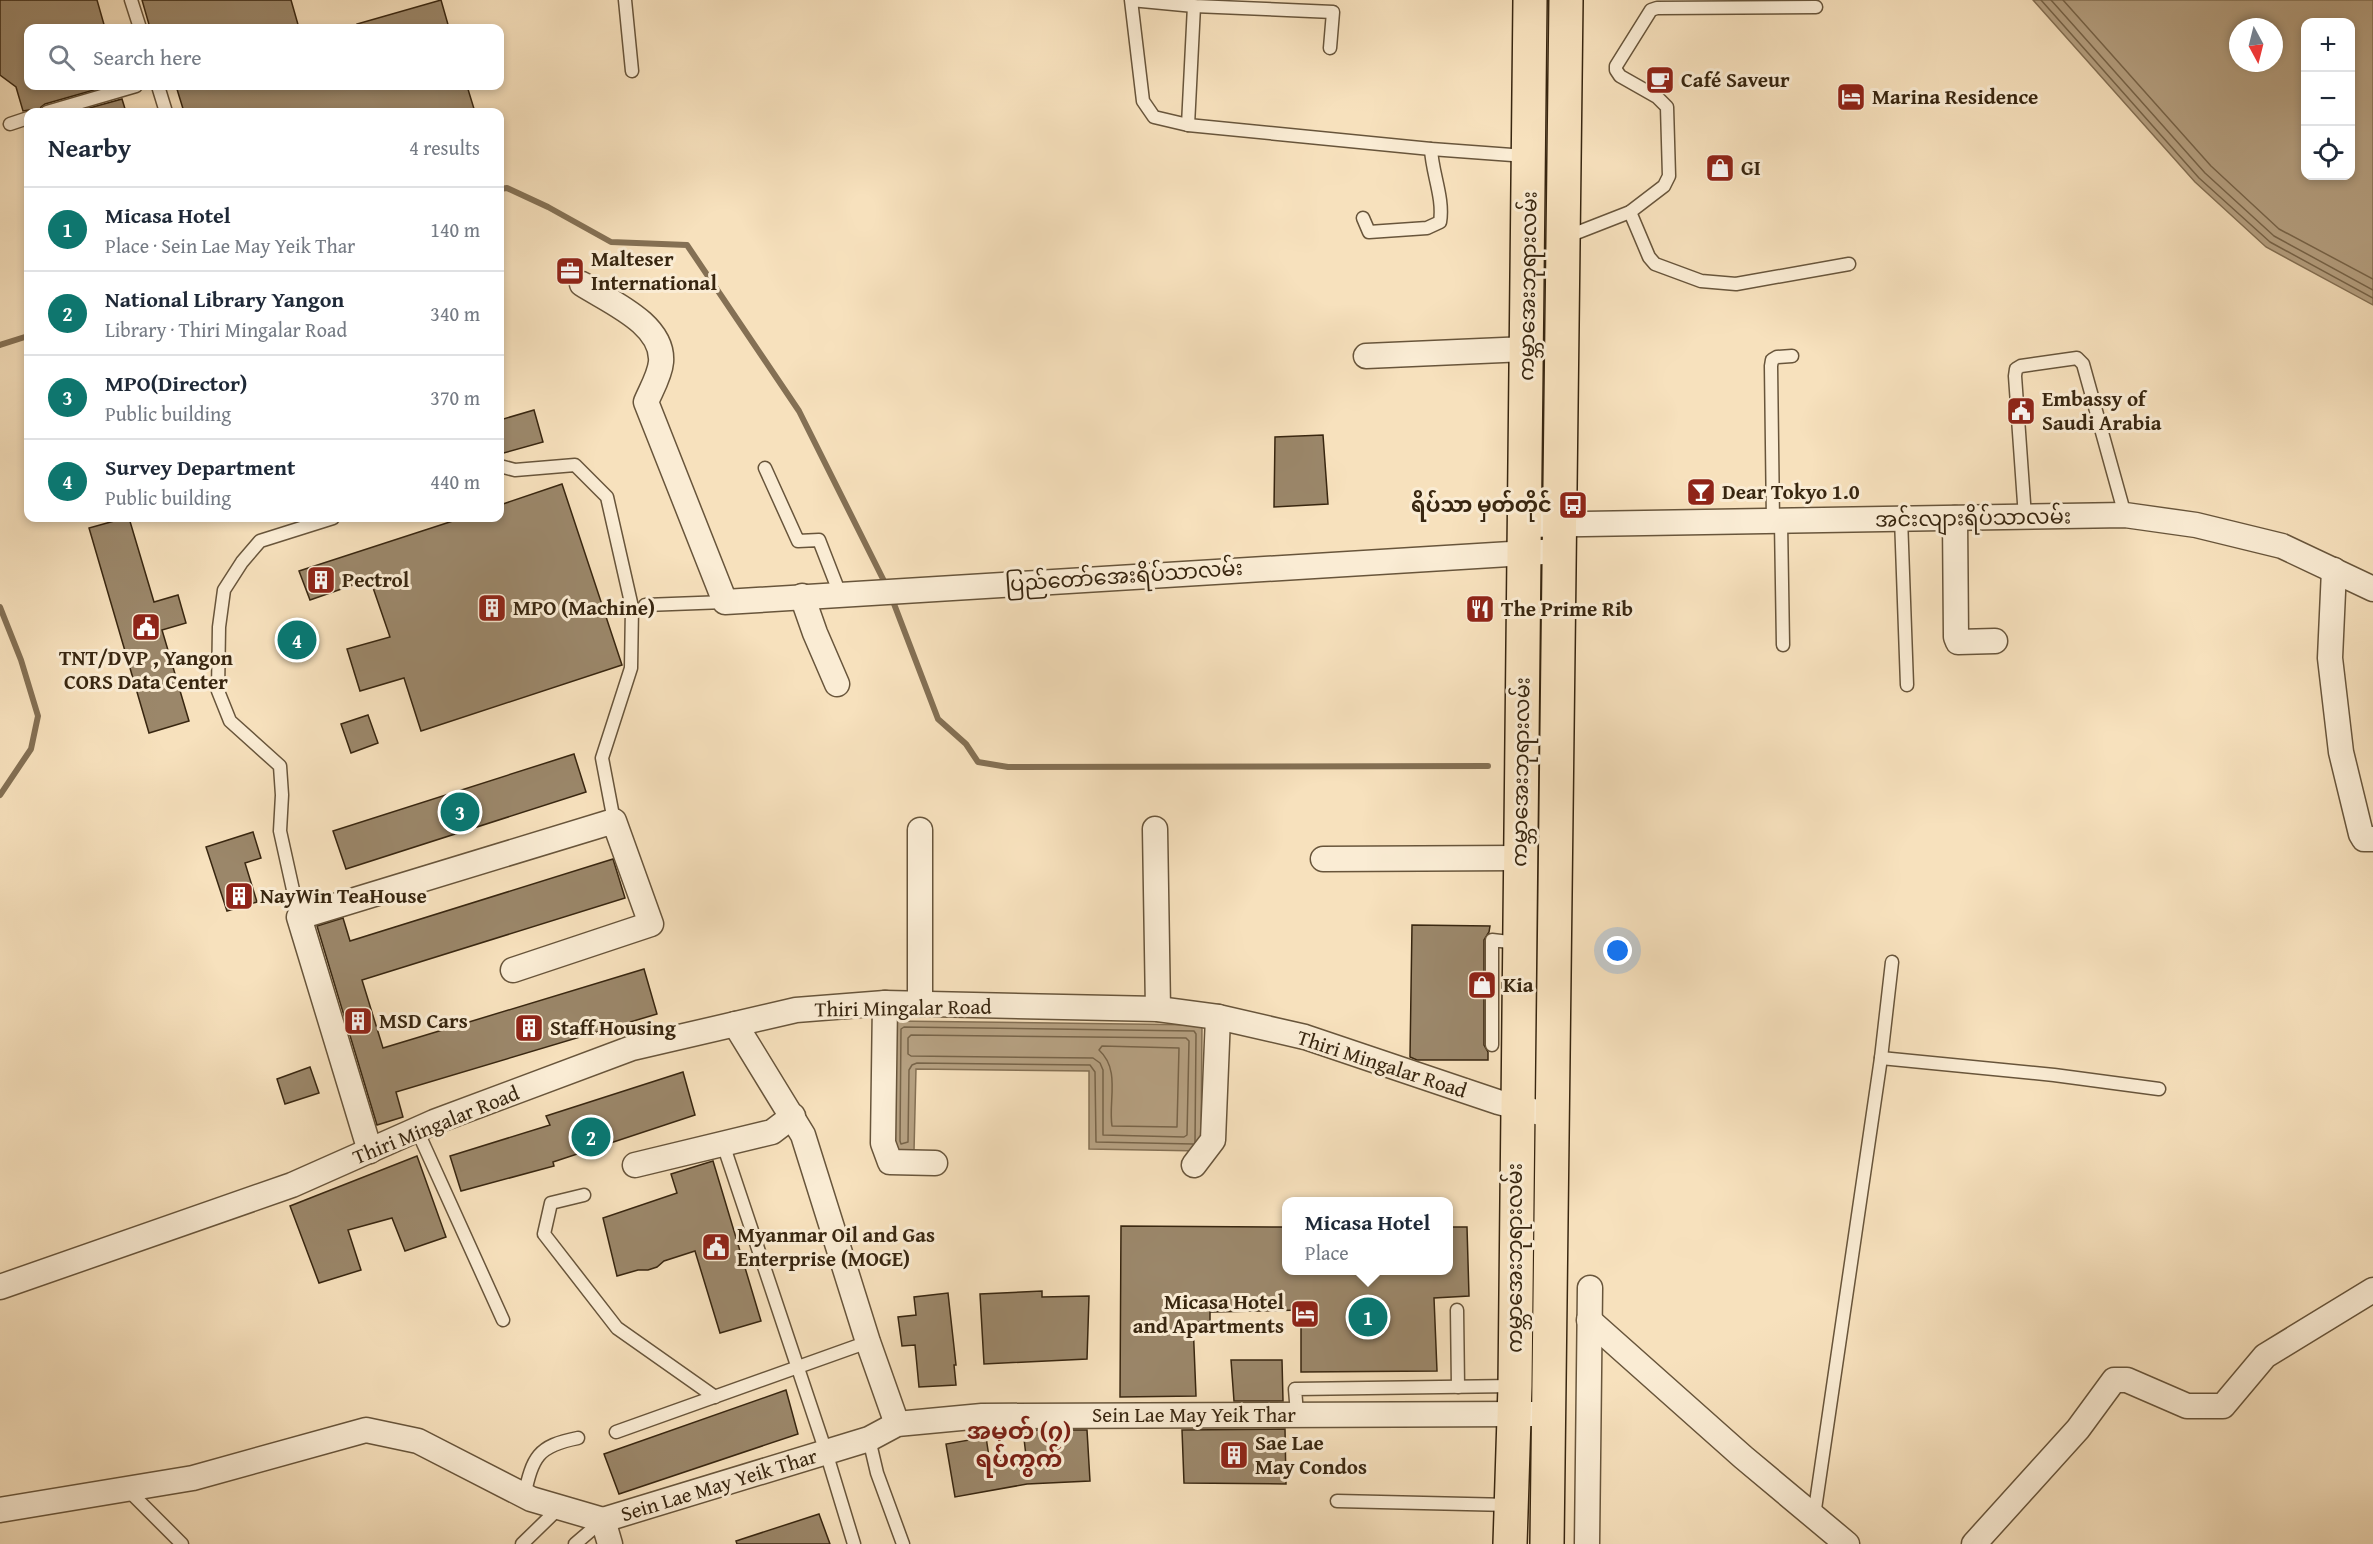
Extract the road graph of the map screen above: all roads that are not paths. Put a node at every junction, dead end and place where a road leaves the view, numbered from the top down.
1 (131, 0) edge
2 (625, 0) edge
3 (1530, 0) edge
4 (1566, 0) edge
5 (1194, 6) junction
6 (1816, 7) dead end
7 (139, 24) edge
8 (1330, 48) dead end
9 (632, 71) dead end
10 (122, 90) edge
11 (159, 90) edge
12 (61, 108) edge
13 (165, 108) edge
14 (24, 119) edge
15 (10, 124) dead end
16 (1188, 125) junction
17 (1431, 149) junction
18 (1530, 156) junction
19 (1630, 212) junction
20 (1363, 218) dead end
21 (1529, 238) junction
22 (1562, 238) junction
23 (1849, 264) dead end
24 (582, 284) dead end
25 (1527, 349) junction
26 (1366, 356) dead end
27 (1792, 356) dead end
28 (504, 467) edge
29 (765, 468) dead end
30 (2125, 515) junction
31 (2025, 517) junction
32 (1901, 518) junction
33 (1955, 518) junction
34 (320, 522) edge
35 (1777, 522) junction
36 (1560, 538) junction
37 (1524, 539) junction
38 (2334, 570) junction
39 (2373, 589) edge
40 (840, 594) junction
41 (802, 596) junction
42 (725, 602) junction
43 (645, 605) dead end
44 (1995, 641) dead end
45 (1783, 645) dead end
46 (837, 684) dead end
47 (1907, 686) dead end
48 (614, 821) junction
49 (1155, 829) dead end
50 (920, 830) dead end
51 (2373, 839) edge
52 (1519, 858) junction
53 (1323, 859) dead end
54 (298, 917) junction
55 (1518, 943) junction
56 (1892, 962) dead end
57 (513, 970) dead end
58 (885, 1004) junction
59 (920, 1004) junction
60 (1158, 1010) junction
61 (1218, 1017) junction
62 (735, 1024) junction
63 (1492, 1045) dead end
64 (1881, 1058) junction
65 (2159, 1089) dead end
66 (1516, 1108) junction
67 (793, 1116) junction
68 (1552, 1116) junction
69 (417, 1130) junction
70 (723, 1144) junction
71 (370, 1151) junction
72 (935, 1163) dead end
73 (635, 1165) dead end
74 (1194, 1165) dead end
75 (584, 1195) dead end
76 (0, 1287) edge
77 (1590, 1288) dead end
78 (2373, 1290) edge
79 (1457, 1310) dead end
80 (503, 1320) dead end
81 (1589, 1320) junction
82 (868, 1342) junction
83 (798, 1368) junction
84 (1458, 1387) junction
85 (715, 1397) junction
86 (1514, 1400) junction
87 (1297, 1414) junction
88 (1549, 1414) junction
89 (897, 1424) junction
90 (616, 1432) dead end
91 (578, 1437) dead end
92 (869, 1439) junction
93 (826, 1452) junction
94 (126, 1488) junction
95 (524, 1496) junction
96 (1337, 1501) dead end
97 (1510, 1505) junction
98 (559, 1508) junction
99 (0, 1510) edge
100 (1814, 1516) junction
101 (603, 1520) junction
102 (182, 1544) edge
103 (522, 1544) edge
104 (575, 1544) edge
105 (610, 1544) edge
106 (854, 1544) edge
107 (903, 1544) edge
108 (1509, 1544) edge
109 (1547, 1544) edge
110 (1587, 1544) edge
111 (1815, 1544) edge
112 (1847, 1544) edge
113 (1974, 1544) edge

1 - 7 lane
2 - 9 lane
3 - 18 main road, ကမ္ဘာအေးဘုရားလမ်း
4 - 22 main road, ကမ္ဘာအေးဘုရားလမ်း
5 - 8 lane
5 - 16 lane
5 - 16 lane
6 - 19 lane
10 - 12 lane
11 - 13 lane
14 - 15 lane
16 - 17 lane
17 - 18 lane
17 - 20 lane
18 - 21 main road, ကမ္ဘာအေးဘုရားလမ်း
19 - 22 lane
19 - 23 lane
21 - 22 main road
21 - 25 main road, ကမ္ဘာအေးဘုရားလမ်း
22 - 36 main road, ကမ္ဘာအေးဘုရားလမ်း
24 - 42 street
25 - 26 street
25 - 37 main road, ကမ္ဘာအေးဘုရားလမ်း
27 - 35 lane
28 - 48 lane
29 - 40 lane
30 - 31 street, အင်းလျားရိပ်သာလမ်း
30 - 31 lane
30 - 38 street, အင်းလျားရိပ်သာလမ်း
31 - 33 street, အင်းလျားရိပ်သာလမ်း
32 - 33 street, အင်းလျားရိပ်သာလမ်း
32 - 35 street, အင်းလျားရိပ်သာလမ်း
32 - 47 lane
33 - 44 street
34 - 54 lane
35 - 36 street, အင်းလျားရိပ်သာလမ်း
35 - 45 lane
36 - 37 street, ပြည်တော်အေးရိပ်သာလမ်း
36 - 68 main road, ကမ္ဘာအေးဘုရားလမ်း
37 - 40 street, ပြည်တော်အေးရိပ်သာလမ်း
37 - 52 main road, ကမ္ဘာအေးဘုရားလမ်း
38 - 39 street, အင်းလျားရိပ်သာလမ်း
38 - 51 street
40 - 41 street, ပြည်တော်အေးရိပ်သာလမ်း
41 - 42 street, ပြည်တော်အေးရိပ်သာလမ်း
41 - 46 street
42 - 43 lane
48 - 54 street
48 - 57 street
49 - 60 street
50 - 59 street
52 - 53 street
52 - 55 main road, ကမ္ဘာအေးဘုရားလမ်း
54 - 71 street
55 - 63 lane
55 - 66 main road, ကမ္ဘာအေးဘုရားလမ်း
56 - 64 lane
58 - 59 street, Thiri Mingalar Road
58 - 62 street, Thiri Mingalar Road
58 - 72 street
59 - 60 street, Thiri Mingalar Road
60 - 61 street, Thiri Mingalar Road
61 - 66 street, Thiri Mingalar Road
61 - 74 street
62 - 67 street
62 - 69 street, Thiri Mingalar Road
64 - 65 lane
64 - 100 lane
66 - 68 street, Thiri Mingalar Road
66 - 86 main road, ကမ္ဘာအေးဘုရားလမ်း
67 - 70 street
67 - 82 street
68 - 88 main road, ကမ္ဘာအေးဘုရားလမ်း
69 - 71 street, Thiri Mingalar Road
69 - 80 lane
70 - 73 street
70 - 83 lane
71 - 76 street, Thiri Mingalar Road
75 - 85 lane
77 - 81 street
78 - 113 street
79 - 84 lane
81 - 100 street
81 - 110 street
82 - 83 lane
82 - 89 street
83 - 85 lane
83 - 93 lane
84 - 86 lane
84 - 87 lane
85 - 90 lane
86 - 87 street, Sein Lae May Yeik Thar
86 - 88 street, Sein Lae May Yeik Thar
86 - 97 main road, ကမ္ဘာအေးဘုရားလမ်း
87 - 89 street, Sein Lae May Yeik Thar
88 - 109 main road, ကမ္ဘာအေးဘုရားလမ်း
89 - 92 street, Sein Lae May Yeik Thar
91 - 95 lane
92 - 93 street, Sein Lae May Yeik Thar
92 - 107 lane
93 - 101 street, Sein Lae May Yeik Thar
93 - 106 lane
94 - 95 street, Sein Lae May Yeik Thar
94 - 99 street
94 - 102 lane
95 - 98 street, Sein Lae May Yeik Thar
96 - 97 lane
97 - 108 main road, ကမ္ဘာအေးဘုရားလမ်း
98 - 101 street, Sein Lae May Yeik Thar
98 - 103 lane
100 - 111 street
100 - 112 street
101 - 104 lane
101 - 105 street, Sein Lae May Yeik Thar

